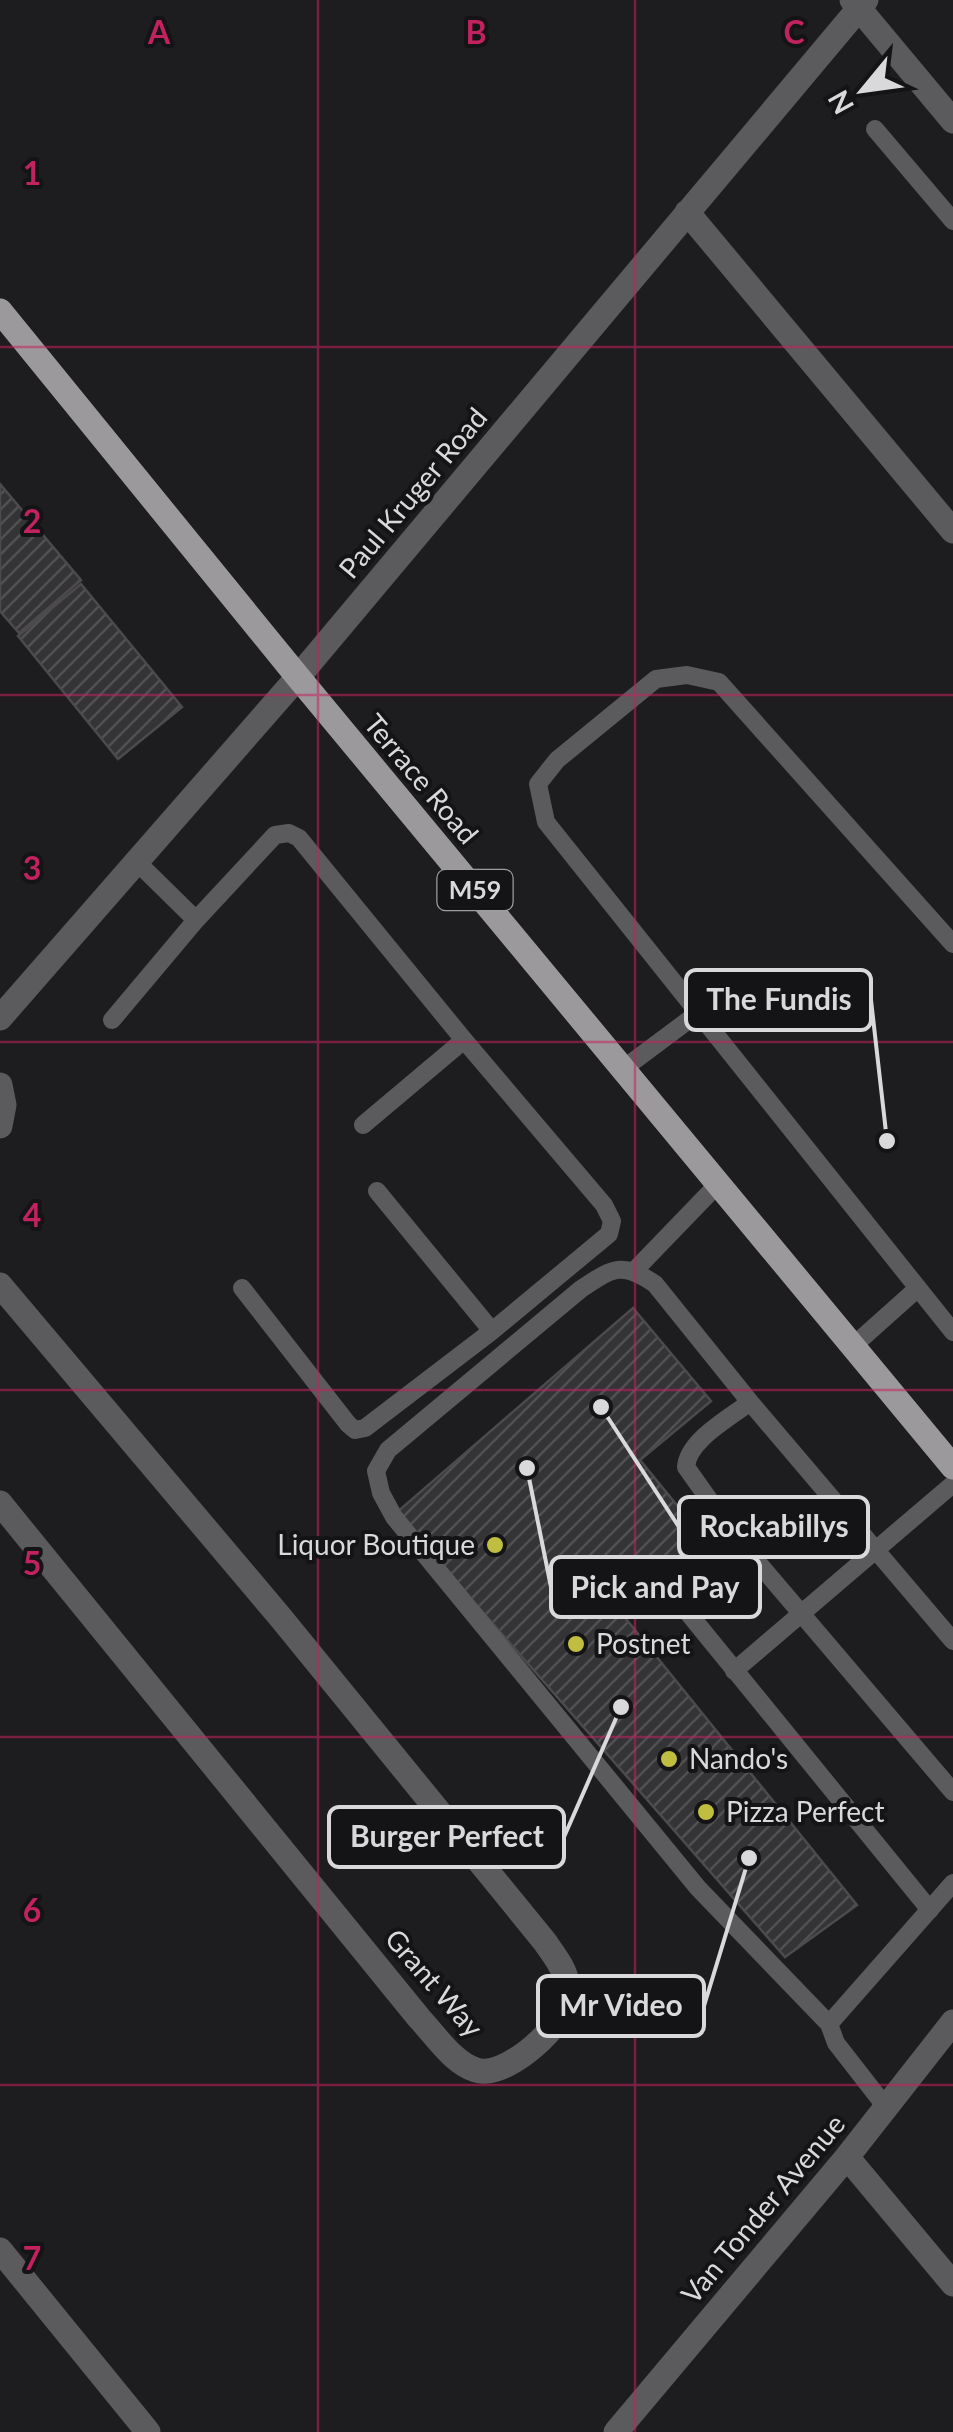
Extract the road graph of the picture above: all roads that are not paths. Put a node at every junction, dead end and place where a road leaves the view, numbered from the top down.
1 (859, 3) edge
2 (953, 121) edge
3 (876, 129) dead end
4 (687, 212) junction
5 (953, 220) edge
6 (0, 311) edge
7 (953, 531) edge
8 (298, 678) junction
9 (137, 862) junction
10 (196, 920) junction
11 (953, 944) edge
12 (698, 1013) junction
13 (0, 1018) edge
14 (112, 1020) dead end
15 (464, 1040) junction
16 (623, 1069) junction
17 (0, 1086) edge
18 (363, 1125) dead end
19 (0, 1126) edge
20 (718, 1184) junction
21 (377, 1191) dead end
22 (635, 1270) junction
23 (0, 1285) edge
24 (242, 1288) dead end
25 (918, 1288) junction
26 (10, 1318) edge
27 (492, 1331) junction
28 (953, 1332) edge
29 (852, 1347) junction
30 (750, 1402) junction
31 (953, 1468) edge
32 (953, 1484) edge
33 (0, 1503) edge
34 (732, 1532) junction
35 (876, 1550) junction
36 (801, 1615) junction
37 (953, 1640) edge
38 (734, 1671) junction
39 (953, 1792) edge
40 (953, 1883) edge
41 (930, 1910) junction
42 (953, 2022) edge
43 (829, 2024) junction
44 (886, 2106) junction
45 (847, 2157) junction
46 (0, 2250) edge
47 (953, 2284) edge
48 (148, 2432) edge
49 (616, 2432) edge

1 - 2 street
1 - 4 street, Paul Kruger Road
3 - 5 lane
4 - 7 street
4 - 8 street, Paul Kruger Road
6 - 8 main road, Terrace Road / M59
8 - 9 street, Paul Kruger Road
8 - 16 main road, Terrace Road / M59
9 - 10 lane
9 - 13 street, Paul Kruger Road
10 - 14 lane
10 - 15 lane
11 - 12 lane
12 - 16 lane
12 - 25 lane
15 - 18 lane
15 - 27 lane
16 - 20 main road, Terrace Road / M59
17 - 19 street
20 - 22 lane
20 - 29 main road, Terrace Road / M59
21 - 27 lane
22 - 30 lane
22 - 43 lane
23 - 26 street, Grant Way
24 - 27 lane
25 - 28 lane
25 - 29 lane
26 - 33 street, Grant Way
29 - 31 main road, Terrace Road / M59
30 - 34 lane
30 - 35 lane
32 - 35 lane
34 - 36 lane
34 - 38 lane
35 - 36 lane
35 - 37 lane
36 - 38 lane
36 - 39 lane
38 - 41 lane
40 - 41 lane
41 - 43 lane
42 - 44 street, Van Tonder Avenue
43 - 44 lane
44 - 45 street, Van Tonder Avenue
45 - 47 street
45 - 49 street, Van Tonder Avenue
46 - 48 street

